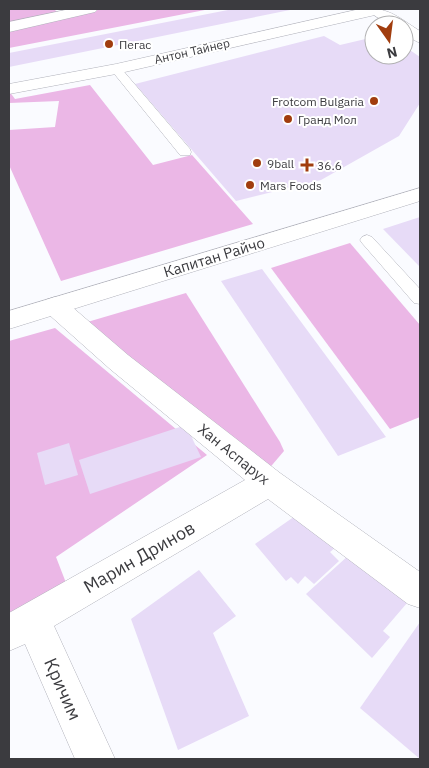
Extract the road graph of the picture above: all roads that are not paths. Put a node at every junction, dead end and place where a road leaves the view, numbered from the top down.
1 (90, 9) edge
2 (374, 9) edge
3 (66, 11) edge
4 (9, 27) edge
5 (116, 69) junction
6 (9, 89) edge
7 (186, 152) dead end
8 (420, 194) edge
9 (367, 240) dead end
10 (420, 299) edge
11 (55, 306) junction
12 (9, 320) edge
13 (269, 482) junction
14 (420, 592) edge
15 (20, 626) edge
16 (95, 759) edge

1 - 3 street
2 - 5 street, Антон Тайнер
3 - 4 street
5 - 6 street, Антон Тайнер
5 - 7 lane
8 - 11 street, Капитан Райчо
9 - 10 lane
11 - 12 street, Капитан Райчо
11 - 13 street, Хан Аспарух
13 - 14 street, Хан Аспарух
13 - 15 street, Марин Дринов
15 - 16 street, Кричим

